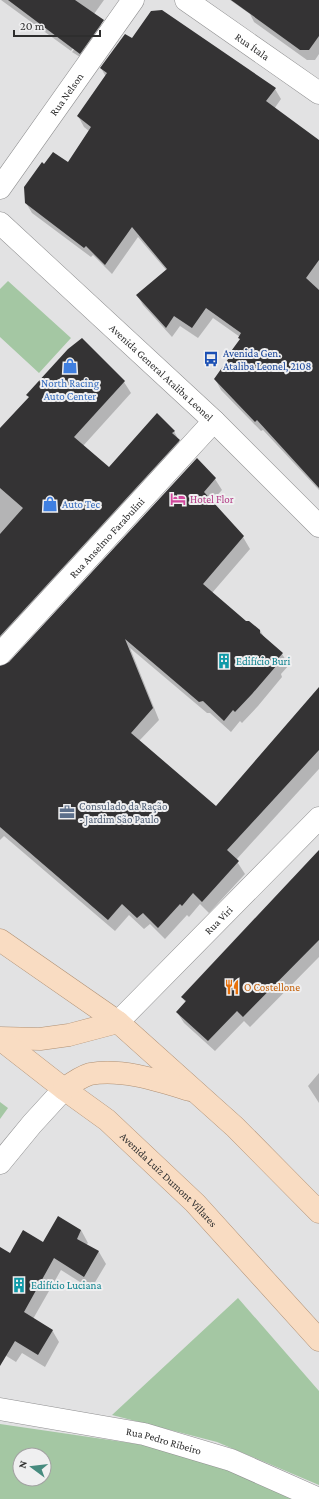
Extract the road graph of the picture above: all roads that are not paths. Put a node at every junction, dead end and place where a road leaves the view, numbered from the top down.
1 (133, 0) edge
2 (186, 0) edge
3 (319, 93) edge
4 (0, 188) edge
5 (0, 223) edge
6 (214, 421) junction
7 (319, 526) edge
8 (0, 654) edge
9 (319, 818) edge
10 (0, 940) edge
11 (118, 1022) junction
12 (0, 1039) edge
13 (64, 1089) junction
14 (197, 1092) junction
15 (0, 1163) edge
16 (319, 1212) edge
17 (319, 1340) edge
18 (0, 1409) edge
19 (319, 1499) edge

1 - 4 street, Rua Nelson
2 - 3 street, Rua Ítala
5 - 6 street, Avenida General Ataliba Leonel
6 - 7 street, Avenida General Ataliba Leonel
6 - 8 street, Rua Anselmo Farabulini
9 - 11 street, Rua Viri
10 - 11 main road
11 - 12 main road
11 - 14 main road
12 - 13 main road, Avenida Luiz Dumont Villares
13 - 14 main road
13 - 15 street
13 - 17 main road, Avenida Luiz Dumont Villares
14 - 16 main road
18 - 19 street, Rua Pedro Ribeiro

